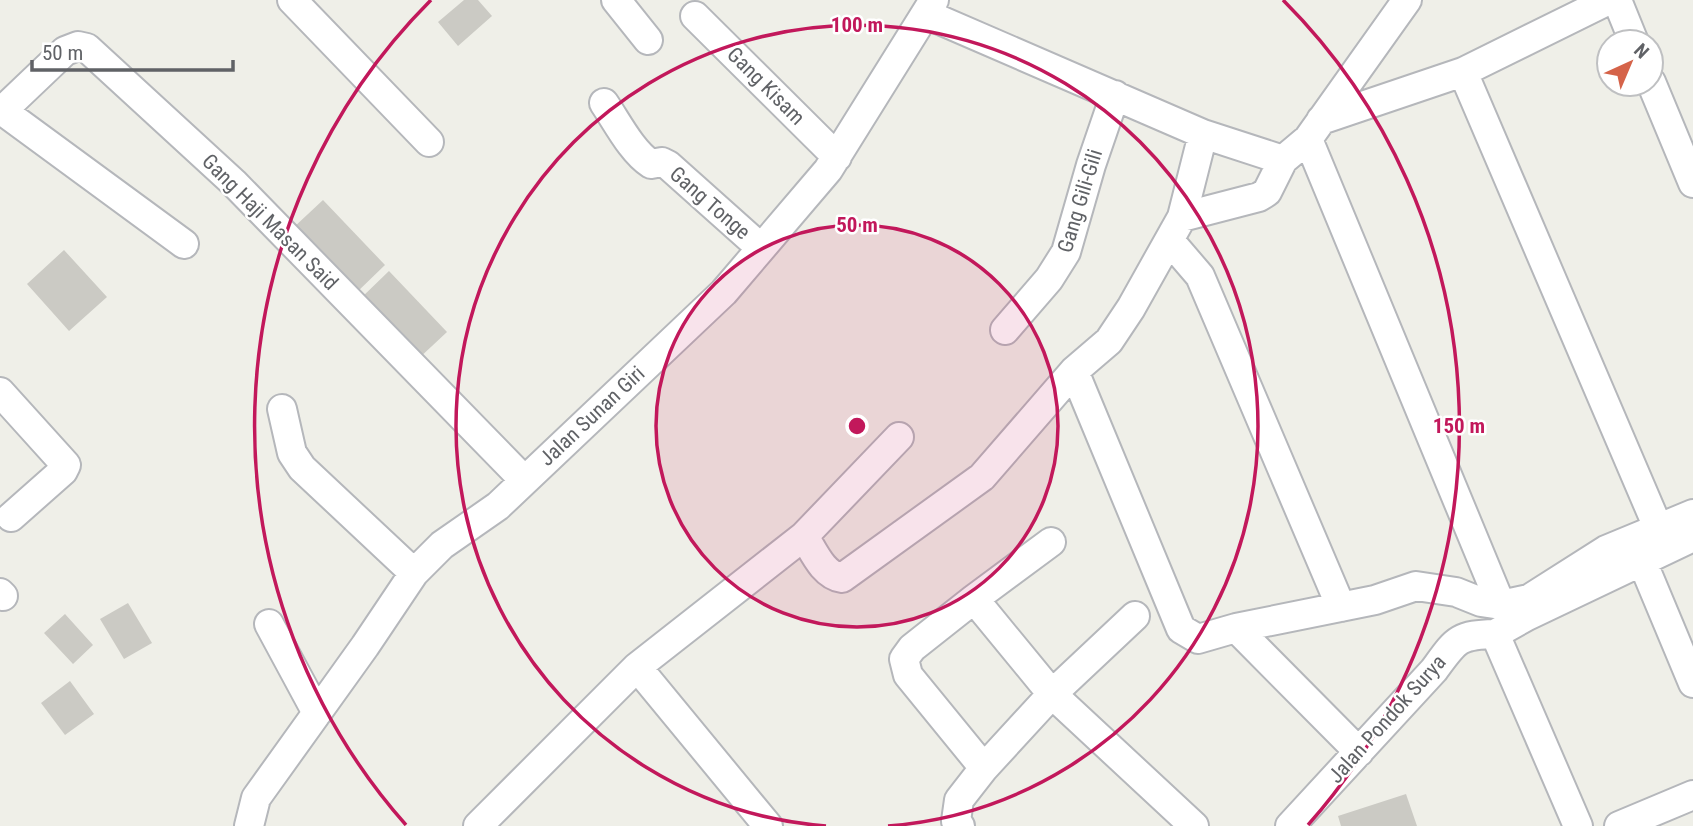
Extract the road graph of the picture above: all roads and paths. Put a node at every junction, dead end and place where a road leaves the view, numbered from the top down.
1 (292, 0) edge
2 (616, 0) edge
3 (1407, 0) edge
4 (1609, 0) edge
5 (1616, 0) edge
6 (930, 7) edge
7 (695, 16) dead end
8 (1628, 28) edge
9 (648, 40) dead end
10 (1463, 72) junction
11 (1115, 95) junction
12 (1658, 98) edge
13 (604, 103) dead end
14 (1, 110) edge
15 (1315, 129) junction
16 (1203, 134) junction
17 (429, 142) dead end
18 (837, 157) junction
19 (1283, 160) junction
20 (1693, 183) edge
21 (1176, 229) junction
22 (184, 244) dead end
23 (761, 248) junction
24 (1005, 330) dead end
25 (1074, 371) junction
26 (0, 392) edge
27 (282, 409) dead end
28 (899, 436) dead end
29 (524, 480) junction
30 (1693, 514) edge
31 (11, 517) dead end
32 (1659, 530) junction
33 (804, 536) junction
34 (1693, 537) edge
35 (1051, 542) dead end
36 (1642, 561) junction
37 (414, 573) junction
38 (974, 599) junction
39 (1502, 605) junction
40 (1341, 607) junction
41 (1135, 616) dead end
42 (269, 624) dead end
43 (1237, 629) dead end
44 (1495, 635) junction
45 (637, 667) junction
46 (1693, 683) edge
47 (1052, 694) junction
48 (317, 713) junction
49 (1359, 752) junction
50 (984, 768) junction
51 (1693, 795) edge
52 (249, 826) edge
53 (478, 826) edge
54 (768, 826) edge
55 (960, 826) edge
56 (1194, 826) edge
57 (1290, 826) edge
58 (1577, 826) edge
59 (1619, 826) edge

1 - 17 street
2 - 9 street
3 - 15 street
4 - 10 street
5 - 8 street
6 - 11 street
6 - 18 street, Jalan Sunan Giri
7 - 18 street, Gang Kisam
10 - 15 street
10 - 32 street
11 - 16 street
11 - 24 street, Gang Gili-Gili
12 - 20 street
13 - 23 street, Gang Tonge
14 - 22 street
14 - 29 street, Gang Haji Masan Said
15 - 19 street
15 - 39 street
16 - 19 street
16 - 21 street
18 - 23 street, Jalan Sunan Giri
19 - 21 street
21 - 25 street
21 - 40 street
23 - 29 street, Jalan Sunan Giri
25 - 33 street
25 - 40 street
26 - 31 street
27 - 37 street
28 - 33 street
29 - 37 street, Jalan Sunan Giri
30 - 32 street
32 - 39 street
33 - 45 street
34 - 36 street
35 - 38 street
36 - 44 street
36 - 46 street
37 - 48 street, Jalan Sunan Giri
38 - 47 street
38 - 50 street
39 - 40 street
41 - 47 street
42 - 48 street
43 - 49 street
44 - 49 street, Jalan Pondok Surya
44 - 58 street
45 - 53 street
45 - 54 street
47 - 50 street
47 - 56 street
48 - 52 street, Jalan Sunan Giri
49 - 57 street, Jalan Pondok Surya
50 - 55 street
51 - 59 street

